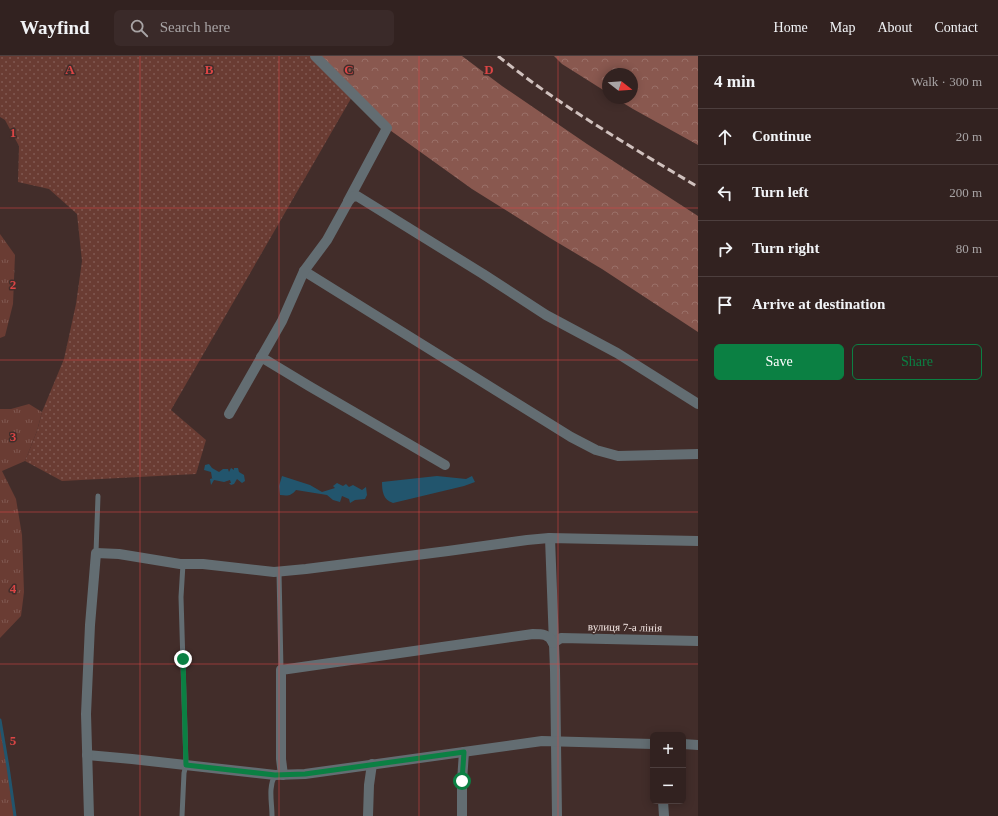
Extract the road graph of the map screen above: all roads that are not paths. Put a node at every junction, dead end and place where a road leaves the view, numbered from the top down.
1 (315, 56) edge
2 (348, 202) junction
3 (304, 271) junction
4 (261, 357) junction
5 (698, 404) edge
6 (229, 414) dead end
7 (698, 454) edge
8 (445, 465) dead end
9 (98, 496) dead end
10 (550, 538) junction
11 (698, 540) edge
12 (96, 553) junction
13 (183, 564) junction
14 (279, 572) junction
15 (698, 641) edge
16 (553, 643) junction
17 (281, 670) junction
18 (556, 740) junction
19 (650, 744) edge
20 (686, 744) edge
21 (698, 745) edge
22 (464, 752) junction
23 (86, 755) junction
24 (372, 764) junction
25 (186, 765) junction
26 (279, 775) junction
27 (663, 804) edge
28 (89, 816) edge
29 (182, 816) edge
30 (272, 816) edge
31 (368, 816) edge
32 (462, 816) edge
33 (557, 816) edge
34 (664, 816) edge

1 - 2 street
2 - 3 street
2 - 5 street
3 - 4 street
3 - 7 street
4 - 6 street
4 - 8 street
9 - 12 lane
10 - 11 street
10 - 14 street
10 - 16 street
12 - 13 street
12 - 23 street
13 - 14 street
13 - 25 lane
14 - 17 lane
15 - 16 street, вулиця 7-а лінія
16 - 17 street
16 - 18 street
17 - 26 street
18 - 19 street
18 - 22 street
18 - 33 street
20 - 21 street
22 - 24 street
22 - 32 street
23 - 25 street
23 - 28 street
24 - 26 street
24 - 31 street
25 - 26 street
25 - 29 lane
26 - 30 lane
27 - 34 street

